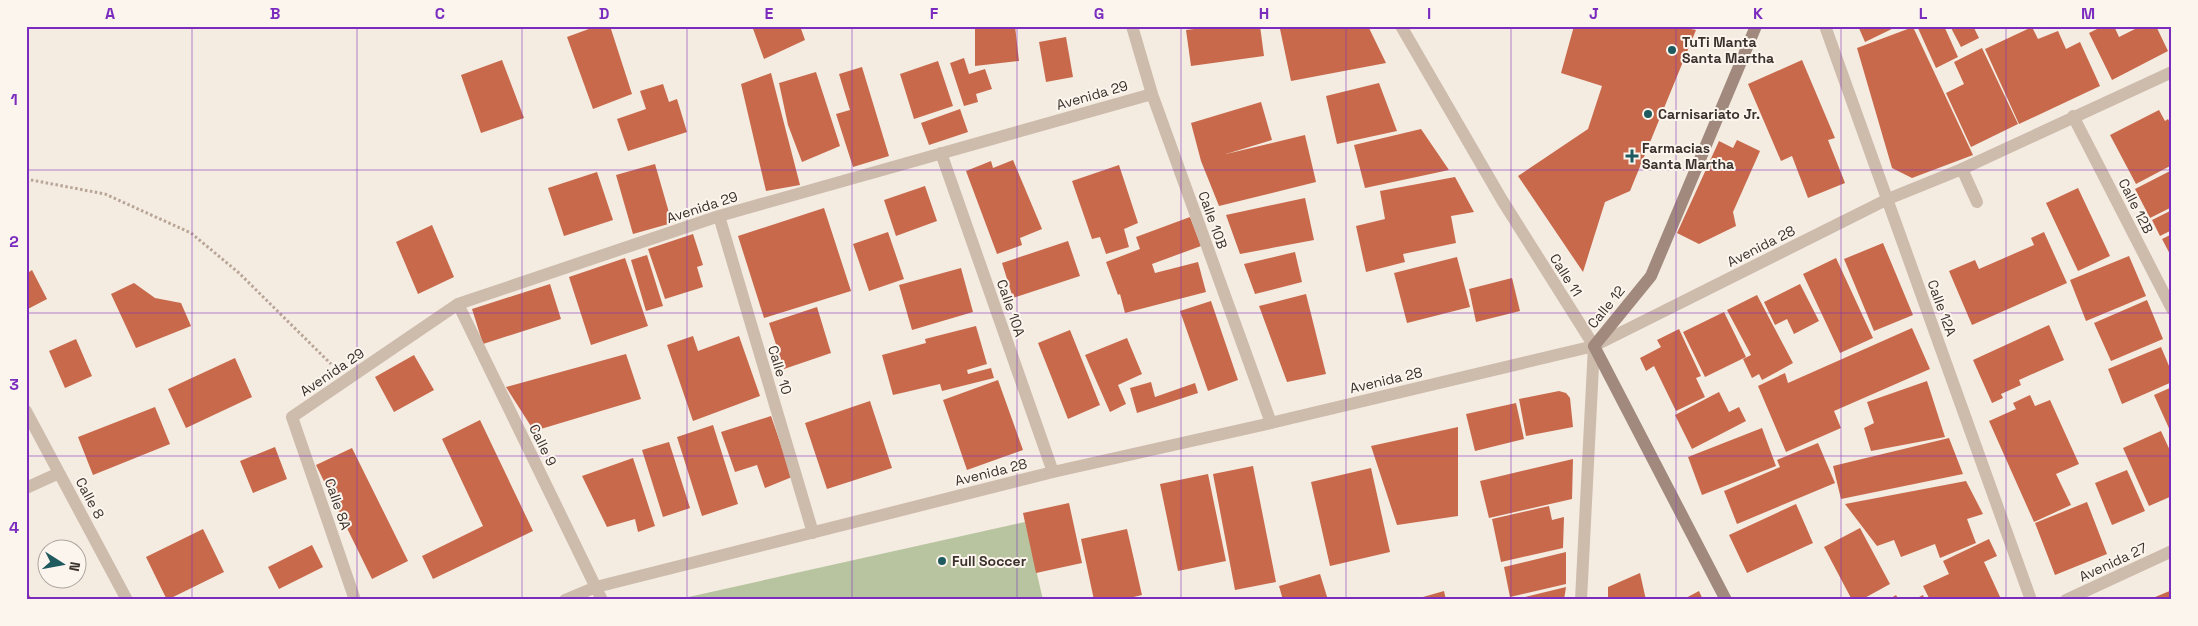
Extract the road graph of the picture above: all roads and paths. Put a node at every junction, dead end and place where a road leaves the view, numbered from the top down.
1 (1132, 26) edge
2 (1401, 26) edge
3 (1756, 26) edge
4 (1825, 26) edge
5 (2172, 72) edge
6 (1152, 94) junction
7 (2073, 116) junction
8 (941, 153) junction
9 (1962, 169) junction
10 (26, 179) edge
11 (1888, 199) junction
12 (1977, 202) dead end
13 (719, 216) junction
14 (458, 304) junction
15 (2172, 309) edge
16 (1594, 346) junction
17 (348, 380) junction
18 (26, 411) edge
19 (292, 417) joint
20 (1271, 423) junction
21 (1053, 472) junction
22 (59, 473) junction
23 (26, 488) edge
24 (813, 533) junction
25 (2172, 551) edge
26 (596, 588) junction
27 (127, 600) edge
28 (355, 600) edge
29 (565, 600) edge
30 (602, 600) edge
31 (1581, 600) edge
32 (1726, 600) edge
33 (2031, 600) edge
34 (2066, 600) edge

1 - 6 street, Calle 10B
2 - 16 street, Calle 11
3 - 16 main road, Calle 12
4 - 11 street, Calle 12A
5 - 7 street, Avenida 28
6 - 8 street, Avenida 29
6 - 20 street, Calle 10B
7 - 9 street, Avenida 28
7 - 15 street, Calle 12B
8 - 13 street, Avenida 29
8 - 21 street, Calle 10A
9 - 11 street, Avenida 28
9 - 12 street
10 - 17 path
11 - 16 street, Avenida 28
11 - 33 street, Calle 12A
13 - 14 street, Avenida 29
13 - 24 street, Calle 10
14 - 17 street, Avenida 29
14 - 26 street, Calle 9
16 - 20 street, Avenida 28
16 - 31 street
16 - 32 main road, Calle 12
17 - 19 street, Avenida 29
18 - 22 street, Calle 8
19 - 28 street, Calle 8A
20 - 21 street, Avenida 28
21 - 24 street, Avenida 28
22 - 23 street
22 - 27 street, Calle 8
24 - 26 street, Avenida 28
25 - 34 street, Avenida 27
26 - 29 street, Avenida 28
26 - 30 street, Calle 9

